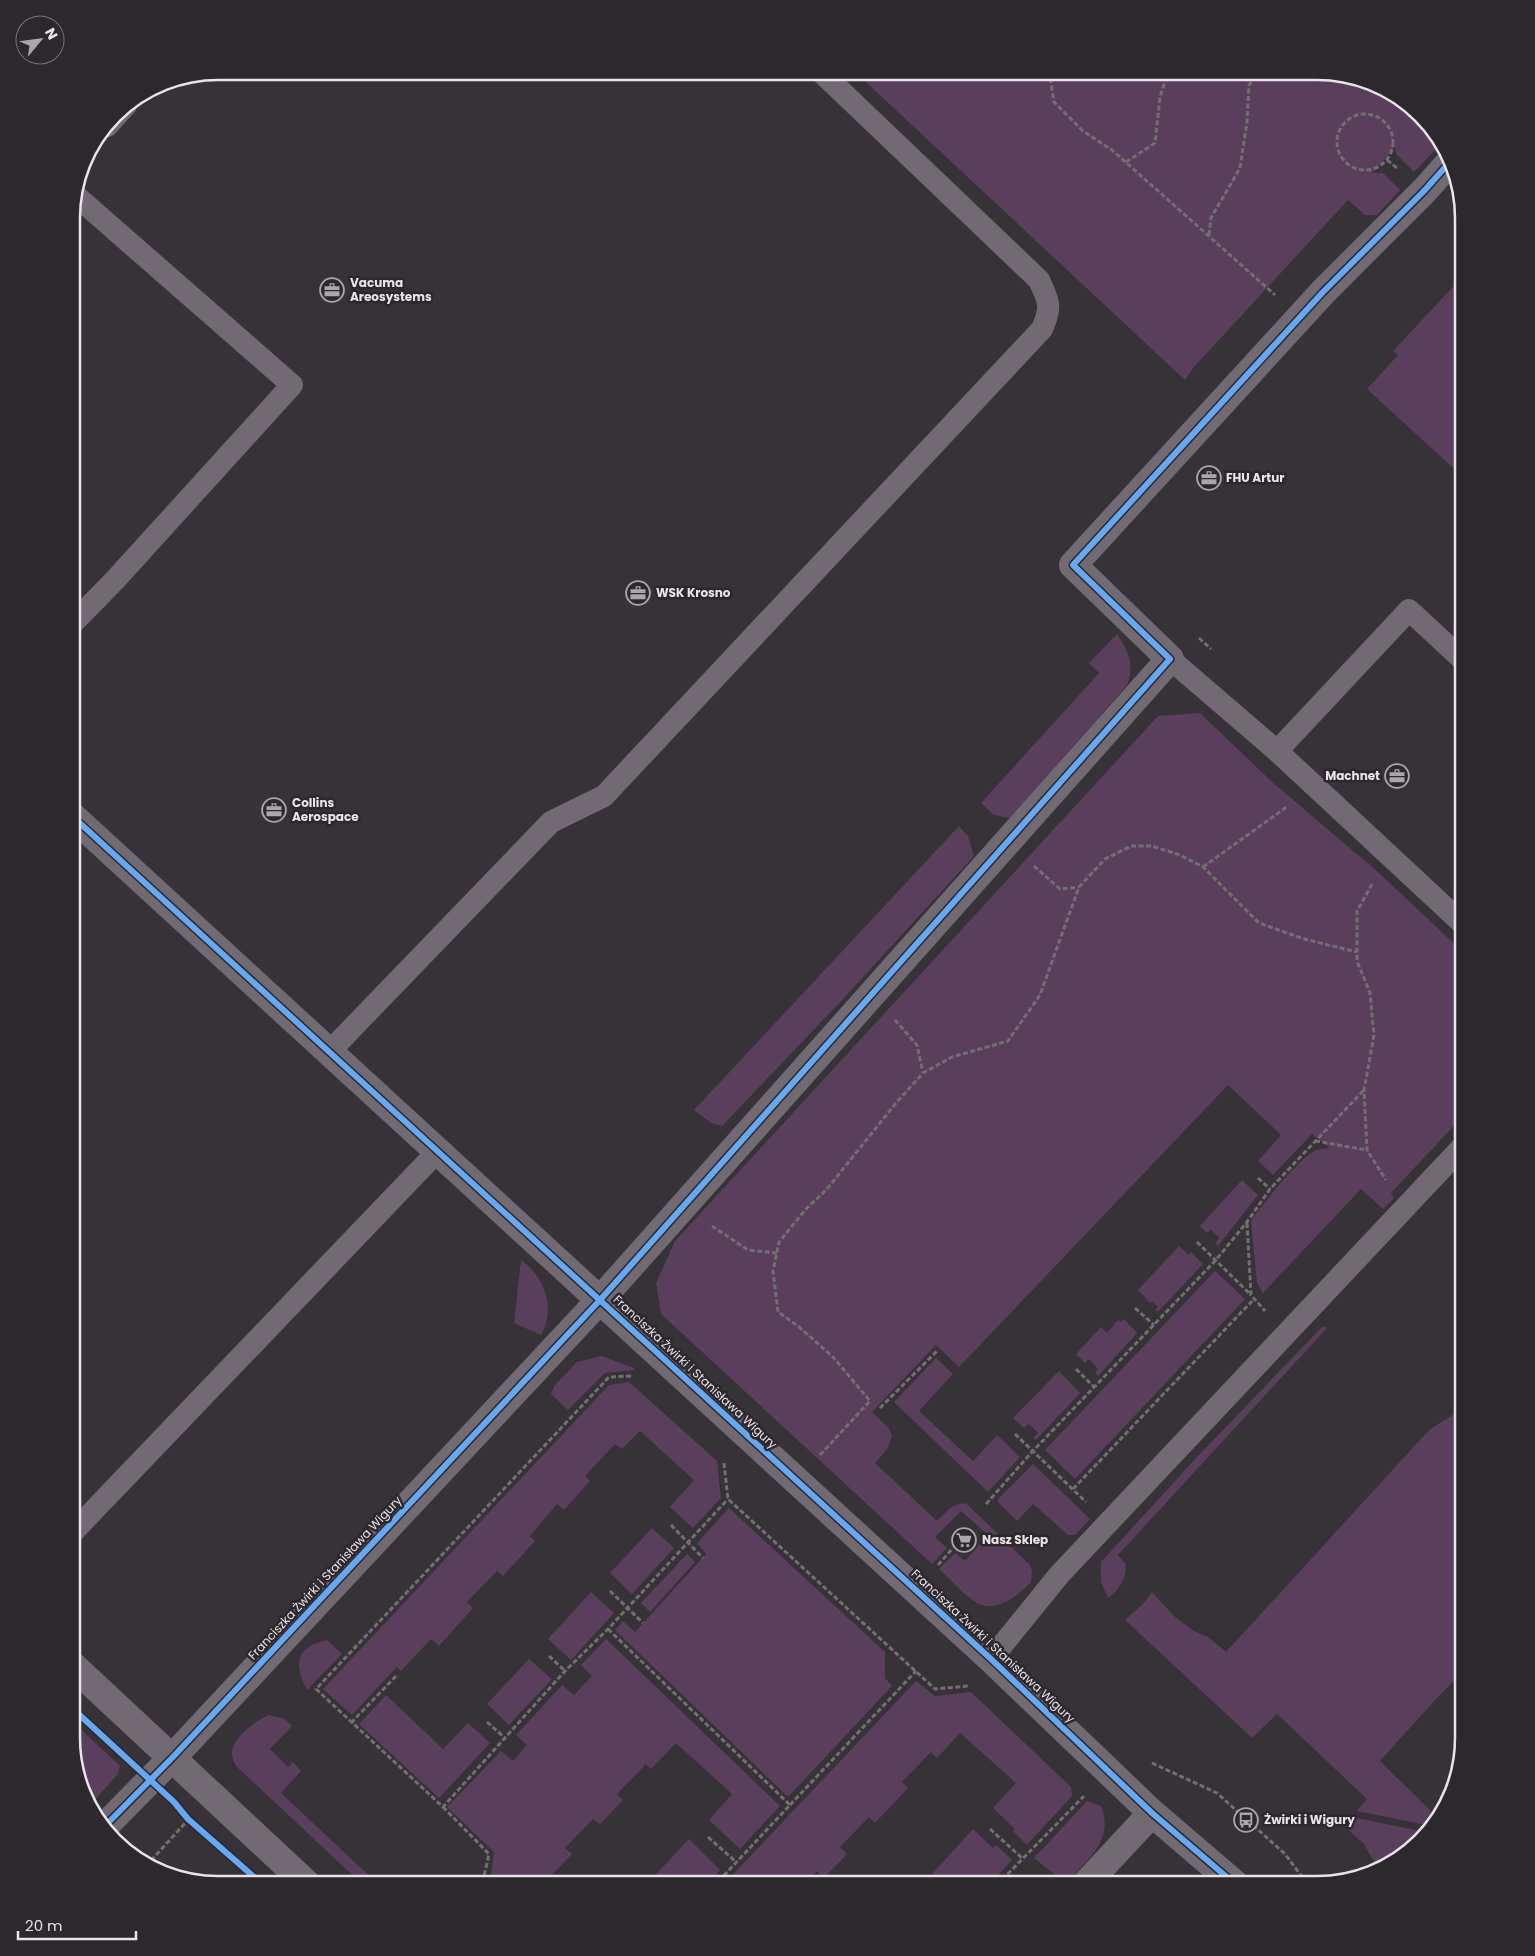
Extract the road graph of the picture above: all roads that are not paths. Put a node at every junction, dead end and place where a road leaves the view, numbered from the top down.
1 (829, 80) edge
2 (1445, 167) edge
3 (81, 200) edge
4 (80, 616) edge
5 (1455, 652) edge
6 (1170, 659) junction
7 (1277, 751) junction
8 (80, 822) edge
9 (1455, 917) edge
10 (330, 1051) junction
11 (438, 1151) junction
12 (1455, 1155) edge
13 (600, 1300) junction
14 (80, 1525) edge
15 (991, 1658) junction
16 (80, 1672) edge
17 (172, 1758) junction
18 (1152, 1813) junction
19 (109, 1822) edge
20 (298, 1876) edge
21 (1093, 1876) edge
22 (1226, 1876) edge

1 - 10 lane
2 - 6 street
3 - 4 lane
5 - 7 lane
6 - 7 lane
6 - 13 street
7 - 9 lane
8 - 10 street
10 - 11 street
11 - 13 street
11 - 14 lane
12 - 15 lane
13 - 15 street, Franciszka Żwirki i Stanisława Wigury
13 - 17 street, Franciszka Żwirki i Stanisława Wigury
15 - 18 street, Franciszka Żwirki i Stanisława Wigury
16 - 17 street
17 - 19 street, Franciszka Żwirki i Stanisława Wigury
17 - 20 street
18 - 21 street
18 - 22 street, Franciszka Żwirki i Stanisława Wigury

